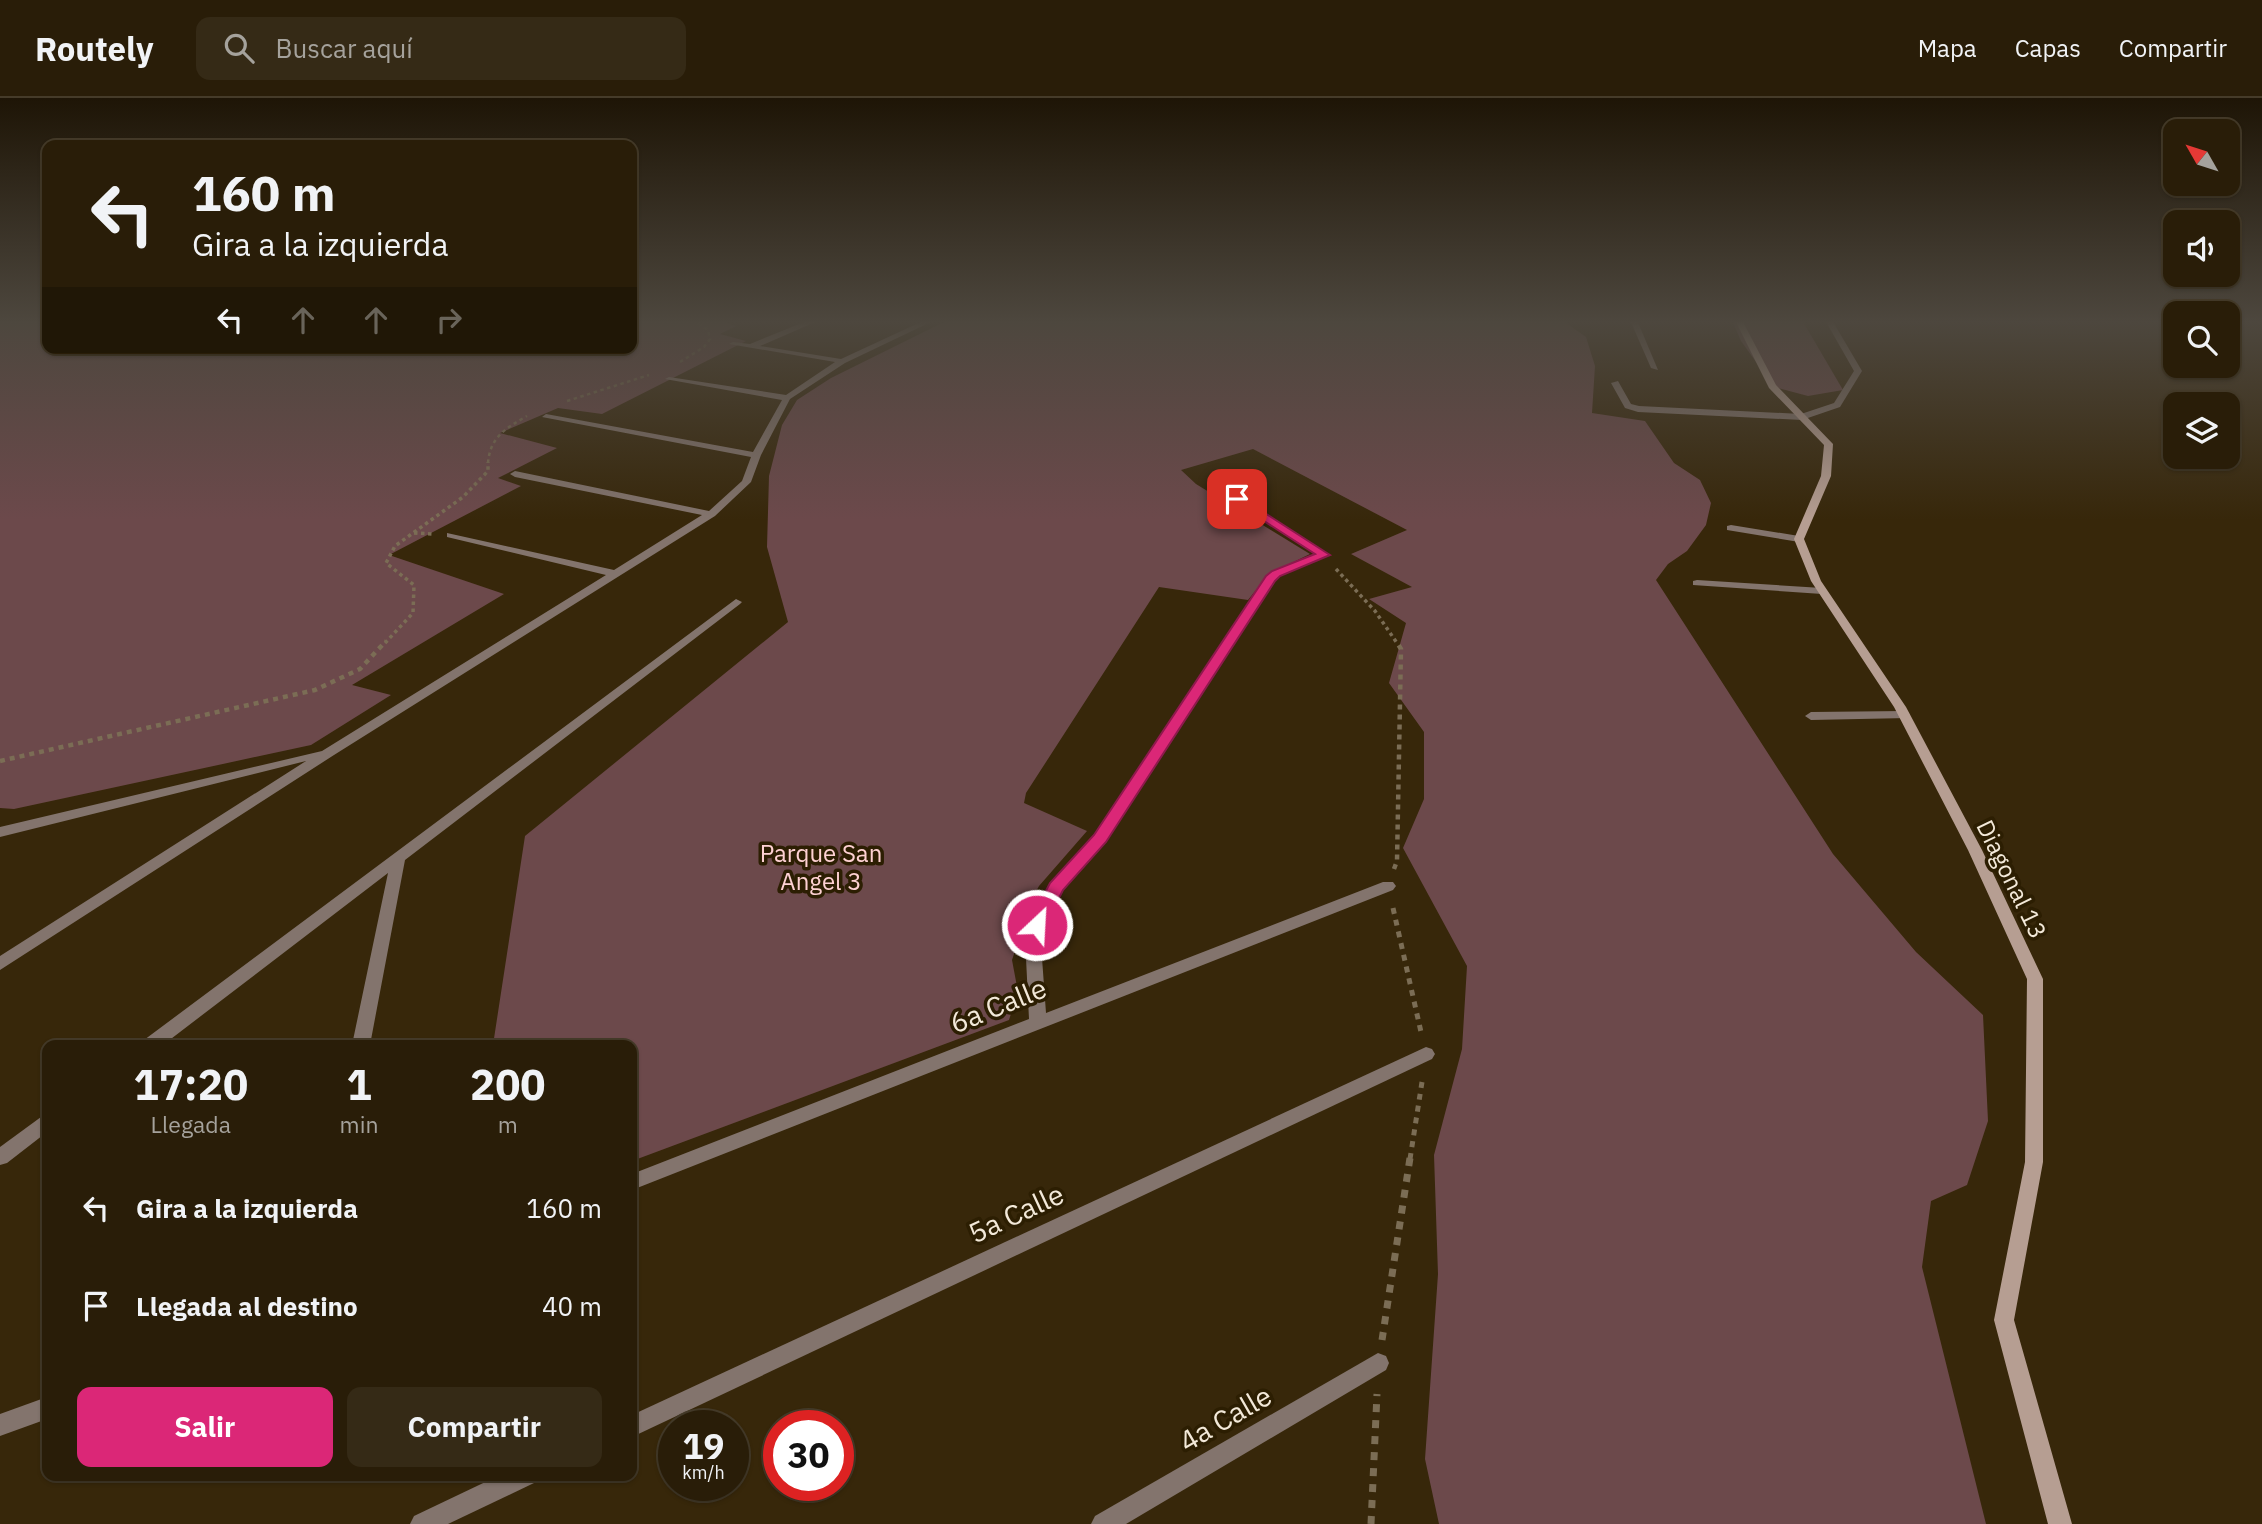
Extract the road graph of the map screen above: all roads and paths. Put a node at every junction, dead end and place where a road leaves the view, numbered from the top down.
1 (612, 387) edge
2 (717, 387) edge
3 (805, 387) edge
4 (1617, 387) edge
5 (1773, 387) edge
6 (1849, 387) edge
7 (788, 398) junction
8 (557, 404) dead end
9 (531, 413) dead end
10 (546, 417) dead end
11 (1802, 417) junction
12 (756, 455) junction
13 (514, 474) dead end
14 (1219, 488) dead end
15 (711, 514) junction
16 (1731, 528) dead end
17 (451, 535) dead end
18 (1799, 539) junction
19 (1324, 555) junction
20 (617, 574) junction
21 (1698, 583) dead end
22 (1822, 591) junction
23 (736, 602) dead end
24 (1904, 715) junction
25 (1811, 716) dead end
26 (329, 752) junction
27 (0, 761) edge
28 (0, 832) edge
29 (398, 858) junction
30 (1388, 886) junction
31 (0, 964) edge
32 (1038, 1021) junction
33 (156, 1040) edge
34 (362, 1040) edge
35 (1426, 1054) junction
36 (42, 1126) edge
37 (0, 1157) edge
38 (637, 1180) edge
39 (1378, 1363) junction
40 (42, 1410) edge
41 (637, 1424) edge
42 (0, 1425) edge
43 (513, 1481) edge
44 (422, 1524) edge
45 (1103, 1524) edge
46 (1371, 1524) edge
47 (2060, 1524) edge

1 - 8 path
2 - 7 street
3 - 7 street
4 - 11 street
5 - 11 street
6 - 11 street
7 - 12 street
9 - 27 path
10 - 12 street
11 - 18 street
12 - 15 street
13 - 15 street
14 - 19 street
15 - 20 street
16 - 18 street
17 - 20 street
18 - 22 street, Diagonal 13
19 - 30 path
19 - 32 street
20 - 26 street
21 - 22 street
22 - 24 street, Diagonal 13
23 - 29 street
24 - 25 street
24 - 47 street, Diagonal 13
26 - 28 street
26 - 31 street
29 - 33 street
29 - 34 street
30 - 32 street, 6a Calle
30 - 35 path
32 - 38 street, 6a Calle
35 - 39 path
35 - 41 street, 5a Calle
36 - 37 street
39 - 45 street, 4a Calle
39 - 46 path
40 - 42 street
43 - 44 street

